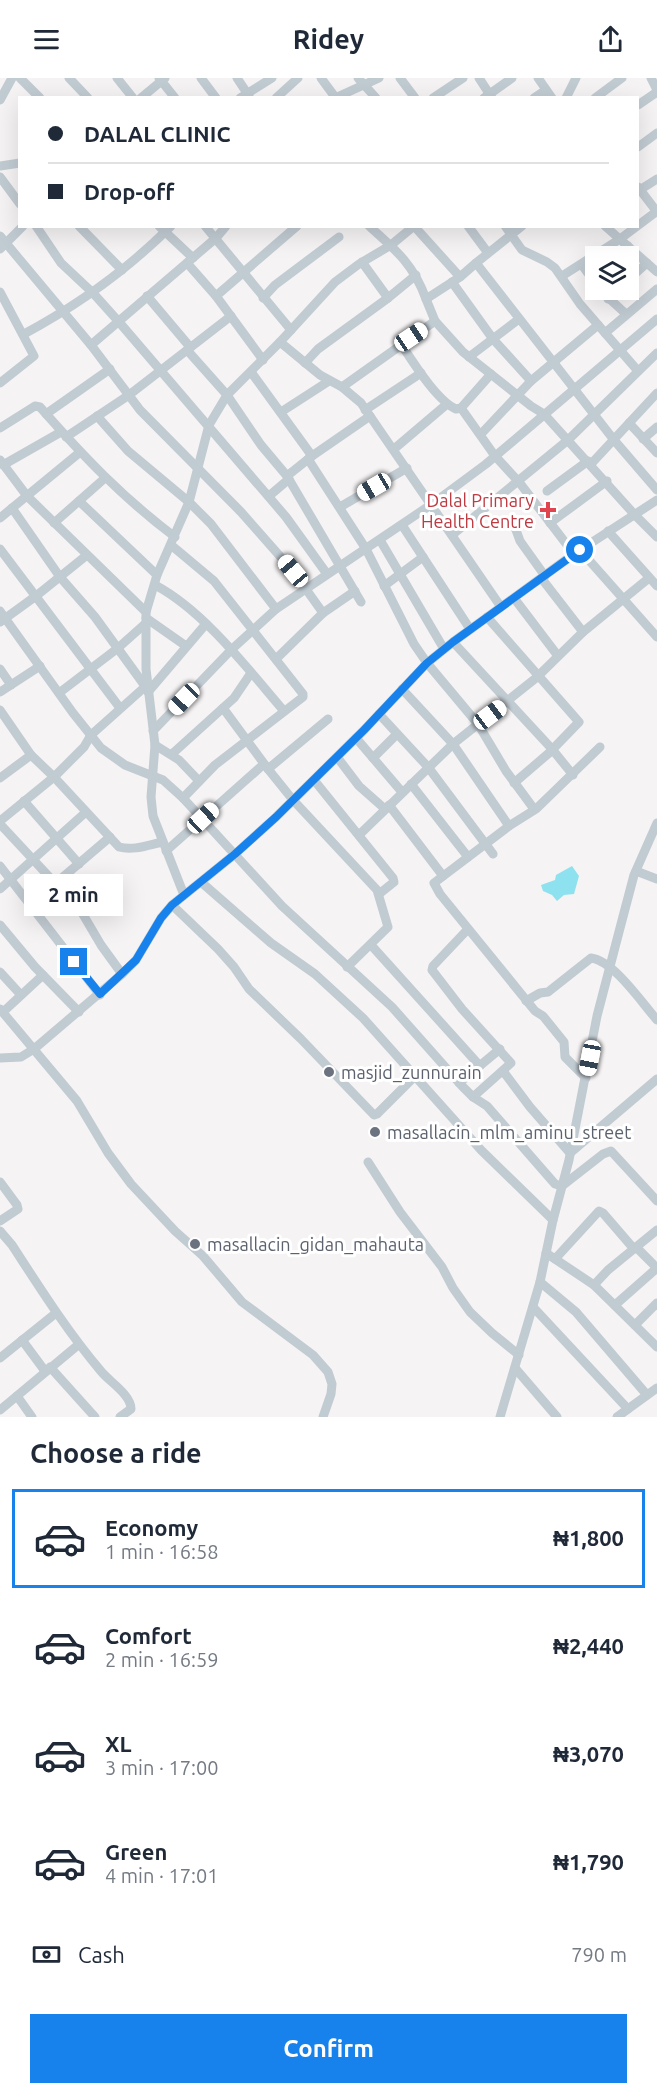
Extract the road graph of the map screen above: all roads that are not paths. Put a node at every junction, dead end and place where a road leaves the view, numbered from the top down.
1 (12, 78) edge
2 (20, 78) edge
3 (69, 78) edge
4 (117, 78) edge
5 (201, 78) edge
6 (237, 78) edge
7 (272, 78) edge
8 (298, 78) edge
9 (321, 78) edge
10 (379, 78) edge
11 (400, 78) edge
12 (463, 78) edge
13 (479, 78) edge
14 (512, 78) edge
15 (538, 78) edge
16 (576, 78) edge
17 (622, 78) edge
18 (651, 78) edge
19 (162, 79) edge
20 (362, 82) edge
21 (657, 91) edge
22 (549, 94) edge
23 (38, 96) edge
24 (86, 96) edge
25 (131, 96) edge
26 (143, 96) edge
27 (174, 96) edge
28 (214, 96) edge
29 (246, 96) edge
30 (278, 96) edge
31 (334, 96) edge
32 (337, 96) edge
33 (374, 96) edge
34 (414, 96) edge
35 (436, 96) edge
36 (488, 96) edge
37 (567, 96) edge
38 (598, 96) edge
39 (0, 100) edge
40 (639, 104) edge
41 (657, 133) edge
42 (639, 146) edge
43 (18, 163) edge
44 (0, 166) edge
45 (0, 177) edge
46 (657, 179) edge
47 (639, 188) edge
48 (639, 190) edge
49 (18, 201) edge
50 (657, 212) edge
51 (20, 228) edge
52 (37, 228) edge
53 (82, 228) edge
54 (165, 228) edge
55 (207, 228) edge
56 (224, 228) edge
57 (295, 228) edge
58 (371, 228) edge
59 (412, 228) edge
60 (416, 228) edge
61 (469, 228) edge
62 (606, 228) edge
63 (507, 231) edge
64 (339, 237) dead end
65 (216, 238) junction
66 (2, 242) edge
67 (624, 242) junction
68 (391, 245) junction
69 (621, 246) edge
70 (488, 253) junction
71 (190, 260) junction
72 (362, 262) junction
73 (476, 263) junction
74 (647, 263) junction
75 (582, 265) junction
76 (585, 267) edge
77 (122, 270) junction
78 (639, 270) edge
79 (657, 272) edge
80 (243, 273) junction
81 (416, 275) junction
82 (562, 276) junction
83 (456, 280) junction
84 (657, 289) edge
85 (0, 292) edge
86 (93, 293) junction
87 (147, 296) junction
88 (216, 296) junction
89 (263, 298) junction
90 (388, 298) junction
91 (426, 299) junction
92 (609, 300) edge
93 (63, 313) junction
94 (626, 314) junction
95 (231, 316) junction
96 (519, 319) junction
97 (657, 319) edge
98 (435, 321) junction
99 (119, 322) junction
100 (598, 325) junction
101 (291, 330) junction
102 (605, 333) junction
103 (24, 334) junction
104 (493, 339) junction
105 (280, 342) junction
106 (401, 344) junction
107 (91, 345) junction
108 (189, 349) junction
109 (620, 350) junction
110 (657, 353) edge
111 (469, 357) junction
112 (263, 360) junction
113 (552, 362) junction
114 (304, 363) junction
115 (110, 369) junction
116 (638, 371) junction
117 (160, 372) junction
118 (251, 372) junction
119 (421, 374) junction
120 (491, 374) junction
121 (328, 381) junction
122 (531, 381) junction
123 (0, 382) edge
124 (342, 387) junction
125 (573, 388) junction
126 (657, 393) edge
127 (518, 394) junction
128 (129, 395) junction
129 (227, 395) junction
130 (447, 404) junction
131 (461, 408) junction
132 (281, 412) junction
133 (368, 413) junction
134 (46, 414) junction
135 (544, 414) junction
136 (594, 415) junction
137 (98, 416) junction
138 (629, 423) junction
139 (209, 425) junction
140 (657, 427) edge
141 (0, 428) edge
142 (63, 434) junction
143 (480, 434) junction
144 (643, 439) junction
145 (568, 440) junction
146 (614, 440) junction
147 (394, 449) junction
148 (79, 453) junction
149 (657, 453) edge
150 (495, 456) junction
151 (310, 457) junction
152 (589, 462) junction
153 (2, 463) edge
154 (199, 468) junction
155 (407, 468) junction
156 (105, 478) junction
157 (288, 478) junction
158 (607, 481) junction
159 (519, 482) junction
160 (657, 490) edge
161 (547, 491) dead end
162 (27, 496) junction
163 (269, 496) junction
164 (657, 500) edge
165 (79, 501) junction
166 (189, 502) junction
167 (432, 504) junction
168 (340, 507) junction
169 (12, 508) junction
170 (634, 514) junction
171 (0, 518) edge
172 (512, 519) dead end
173 (54, 523) junction
174 (550, 523) junction
175 (402, 525) junction
176 (608, 531) junction
177 (452, 535) junction
178 (657, 537) edge
179 (380, 540) junction
180 (173, 541) junction
181 (0, 549) edge
182 (366, 549) junction
183 (577, 552) junction
184 (87, 555) junction
185 (423, 557) junction
186 (341, 565) junction
187 (327, 574) junction
188 (157, 575) junction
189 (400, 575) junction
190 (60, 577) junction
191 (543, 578) junction
192 (654, 581) edge
193 (155, 585) junction
194 (384, 586) junction
195 (305, 589) junction
196 (356, 591) junction
197 (36, 596) junction
198 (514, 598) junction
199 (622, 598) junction
200 (361, 602) dead end
201 (501, 607) junction
202 (276, 609) junction
203 (323, 613) junction
204 (2, 617) edge
205 (488, 617) junction
206 (146, 618) junction
207 (205, 625) junction
208 (470, 629) junction
209 (252, 630) junction
210 (583, 632) junction
211 (657, 637) edge
212 (453, 642) junction
213 (186, 646) junction
214 (118, 648) junction
215 (444, 649) junction
216 (231, 650) junction
217 (558, 656) junction
218 (276, 659) junction
219 (427, 663) junction
220 (40, 666) junction
221 (92, 668) junction
222 (0, 669) edge
223 (251, 673) junction
224 (539, 675) junction
225 (11, 685) junction
226 (147, 688) junction
227 (402, 689) junction
228 (0, 692) edge
229 (59, 693) junction
230 (509, 701) junction
231 (120, 708) junction
232 (223, 708) junction
233 (0, 710) edge
234 (284, 711) junction
235 (379, 714) junction
236 (328, 718) dead end
237 (478, 724) junction
238 (153, 731) junction
239 (397, 734) junction
240 (90, 735) junction
241 (356, 738) junction
242 (247, 739) junction
243 (453, 744) junction
244 (155, 745) junction
245 (600, 747) dead end
246 (552, 749) junction
247 (172, 754) junction
248 (31, 755) junction
249 (337, 757) junction
250 (373, 758) junction
251 (266, 766) junction
252 (428, 767) junction
253 (573, 775) junction
254 (54, 777) junction
255 (0, 778) edge
256 (152, 778) junction
257 (314, 780) junction
258 (199, 781) junction
259 (514, 783) junction
260 (411, 784) junction
261 (402, 792) junction
262 (183, 798) junction
263 (293, 800) junction
264 (24, 801) junction
265 (387, 807) junction
266 (534, 809) junction
267 (86, 812) junction
268 (203, 818) junction
269 (0, 823) edge
270 (657, 823) edge
271 (509, 826) junction
272 (359, 836) junction
273 (110, 837) junction
274 (57, 839) junction
275 (486, 845) junction
276 (164, 847) junction
277 (235, 854) junction
278 (493, 854) dead end
279 (468, 857) junction
280 (33, 859) junction
281 (79, 864) junction
282 (0, 866) edge
283 (636, 871) junction
284 (442, 876) junction
285 (657, 879) edge
286 (11, 880) junction
287 (201, 882) junction
288 (56, 883) junction
289 (0, 889) edge
290 (379, 894) junction
291 (184, 895) junction
292 (172, 905) junction
293 (0, 925) edge
294 (468, 929) junction
295 (371, 945) junction
296 (347, 967) junction
297 (611, 967) junction
298 (0, 972) edge
299 (122, 974) junction
300 (43, 975) junction
301 (100, 994) junction
302 (21, 995) junction
303 (526, 1001) junction
304 (2, 1010) edge
305 (79, 1012) junction
306 (657, 1020) edge
307 (34, 1049) junction
308 (500, 1049) junction
309 (0, 1058) edge
310 (480, 1066) junction
311 (503, 1071) junction
312 (415, 1076) junction
313 (586, 1078) junction
314 (657, 1079) edge
315 (459, 1083) junction
316 (473, 1097) junction
317 (570, 1153) junction
318 (368, 1162) dead end
319 (0, 1182) edge
320 (562, 1186) junction
321 (657, 1201) edge
322 (553, 1220) junction
323 (0, 1221) edge
324 (657, 1230) edge
325 (0, 1231) edge
326 (635, 1248) junction
327 (546, 1253) junction
328 (555, 1258) junction
329 (656, 1265) edge
330 (540, 1282) junction
331 (594, 1285) junction
332 (657, 1303) edge
333 (615, 1305) junction
334 (533, 1306) junction
335 (56, 1312) junction
336 (635, 1325) junction
337 (22, 1340) junction
338 (78, 1345) junction
339 (657, 1347) edge
340 (519, 1355) junction
341 (0, 1358) edge
342 (515, 1368) junction
343 (48, 1369) junction
344 (657, 1388) edge
345 (647, 1395) junction
346 (17, 1396) junction
347 (628, 1409) junction
348 (0, 1410) edge
349 (501, 1416) edge
350 (32, 1417) edge
351 (95, 1417) edge
352 (120, 1417) edge
353 (323, 1417) edge
354 (557, 1417) edge
355 (617, 1417) edge

1 - 39 street
2 - 23 street
3 - 24 street
4 - 25 street
5 - 28 street
6 - 29 street
7 - 29 street
8 - 30 street
9 - 31 street
10 - 20 street
11 - 34 street
12 - 35 street
13 - 36 street
14 - 36 street
15 - 22 street
16 - 37 street
17 - 38 street
18 - 21 street
19 - 26 street
19 - 27 street
20 - 32 street
20 - 33 street
21 - 40 street
41 - 42 street
43 - 44 street
45 - 49 street
46 - 47 street
48 - 50 street
50 - 67 street
51 - 66 street
52 - 86 street
53 - 77 street
54 - 71 street
54 - 77 street
55 - 65 street
56 - 65 street
57 - 80 street
58 - 68 street
59 - 68 street
60 - 83 street
61 - 70 street
62 - 67 street
63 - 70 street
63 - 82 street
64 - 89 street
65 - 71 street
65 - 80 street
66 - 93 street
67 - 69 street
67 - 74 street
67 - 75 street
68 - 72 street
68 - 81 street
70 - 73 street
71 - 87 street
71 - 88 street
72 - 90 street
72 - 101 street
73 - 83 street
73 - 96 street
74 - 78 street
74 - 79 street
75 - 76 street
75 - 82 street
77 - 86 street
80 - 88 street
80 - 89 street
81 - 90 street
81 - 91 street
82 - 100 street
83 - 91 street
83 - 104 street
84 - 94 street
85 - 103 street
86 - 93 street
86 - 99 street
87 - 99 street
87 - 108 street
88 - 95 street
89 - 101 street
90 - 114 street
91 - 98 street
92 - 94 street
93 - 103 street
93 - 107 street
94 - 102 street
95 - 108 street
95 - 112 street
96 - 104 street
96 - 113 street
97 - 109 street
98 - 106 street
98 - 111 street
99 - 107 street
99 - 117 street
100 - 102 street
100 - 113 street
101 - 105 street
102 - 109 street
103 - 123 street
104 - 111 street
104 - 122 street
105 - 112 street
105 - 114 street
106 - 119 street
106 - 124 street
107 - 115 street
108 - 117 street
108 - 129 street
109 - 116 street
109 - 125 street
110 - 116 street
111 - 120 street
112 - 118 street
113 - 122 street
113 - 125 street
114 - 121 street
115 - 128 street
115 - 134 street
116 - 136 street
117 - 128 street
117 - 139 street
118 - 129 street
118 - 132 street
119 - 130 street
119 - 133 street
120 - 127 street
120 - 131 street
121 - 124 street
121 - 132 street
122 - 127 street
124 - 133 street
125 - 135 street
125 - 136 street
126 - 138 street
127 - 135 street
127 - 143 street
128 - 137 street
128 - 154 street
129 - 139 street
129 - 157 street
130 - 131 street
130 - 147 street
131 - 143 street
132 - 151 street
133 - 147 street
133 - 151 street
134 - 141 street
134 - 142 street
135 - 145 street
135 - 150 street
136 - 145 street
136 - 146 street
137 - 142 street
137 - 166 street
138 - 144 street
138 - 146 street
139 - 154 street
139 - 163 street
140 - 144 street
142 - 148 street
142 - 153 street
143 - 150 street
144 - 149 street
145 - 152 street
145 - 159 street
146 - 152 street
146 - 160 street
147 - 155 street
148 - 156 street
148 - 162 street
150 - 159 street
150 - 167 street
151 - 157 street
151 - 168 street
152 - 158 street
152 - 161 street
153 - 162 street
154 - 166 street
154 - 195 street
155 - 167 street
155 - 168 street
156 - 165 street
156 - 180 street
157 - 163 street
157 - 186 street
158 - 170 street
158 - 174 street
159 - 174 street
159 - 177 street
162 - 169 street
162 - 173 street
163 - 187 street
164 - 170 street
165 - 173 street
165 - 188 street
166 - 180 street
166 - 202 street
167 - 175 street
167 - 177 street
168 - 182 street
169 - 171 street
169 - 190 street
170 - 176 street
170 - 178 street
172 - 191 street
173 - 184 street
174 - 183 street
175 - 179 street
175 - 185 street
176 - 183 street
176 - 192 street
177 - 201 street
179 - 182 street
179 - 189 street
180 - 188 street
180 - 209 street
181 - 197 street
182 - 186 street
182 - 194 street
183 - 191 street
183 - 199 street
184 - 190 street
184 - 206 street
185 - 189 street
185 - 208 street
186 - 187 street
186 - 196 street
187 - 195 street
188 - 193 street
189 - 194 street
189 - 215 street
190 - 197 street
190 - 214 street
191 - 198 street
191 - 210 street
192 - 199 street
193 - 206 street
193 - 207 street
194 - 219 street
195 - 202 street
195 - 203 street
196 - 200 street
196 - 203 street
197 - 204 street
197 - 221 street
198 - 201 street
198 - 217 street
199 - 210 street
199 - 211 street
201 - 205 street
202 - 209 street
203 - 218 street
204 - 220 street
205 - 208 street
205 - 224 street
206 - 213 street
206 - 214 street
206 - 226 street
207 - 213 street
207 - 216 street
208 - 212 street
209 - 216 street
209 - 218 street
210 - 217 street
212 - 215 street
212 - 230 street
213 - 226 street
214 - 221 street
214 - 226 street
215 - 219 street
216 - 223 street
216 - 238 street
217 - 224 street
218 - 234 street
219 - 227 street
219 - 237 street
220 - 225 street
220 - 229 street
221 - 229 street
221 - 231 street
222 - 225 street
223 - 232 street
223 - 234 street
224 - 230 street
224 - 246 street
225 - 228 street
226 - 231 street
226 - 238 street
227 - 235 street
227 - 243 street
229 - 240 street
230 - 237 street
230 - 246 street
231 - 240 street
232 - 242 street
232 - 247 street
233 - 248 street
234 - 242 street
235 - 239 street
235 - 241 street
236 - 251 street
237 - 243 street
237 - 259 street
238 - 244 street
239 - 250 street
239 - 252 street
240 - 254 street
240 - 256 street
241 - 249 street
241 - 250 street
242 - 251 street
242 - 258 street
243 - 252 street
243 - 271 street
244 - 247 street
244 - 256 street
245 - 253 street
246 - 253 street
246 - 259 street
247 - 258 street
248 - 254 street
248 - 255 street
249 - 257 street
249 - 265 street
250 - 261 street
251 - 263 street
251 - 268 street
252 - 260 street
252 - 275 street
253 - 266 street
254 - 264 street
254 - 267 street
256 - 262 street
256 - 276 street
257 - 263 street
257 - 272 street
258 - 262 street
259 - 266 street
260 - 261 street
260 - 279 street
261 - 265 street
262 - 268 street
263 - 277 street
263 - 290 street
264 - 269 street
264 - 274 street
265 - 272 street
265 - 284 street
266 - 271 street
267 - 273 street
267 - 274 street
268 - 276 street
268 - 277 street
269 - 280 street
270 - 283 street
271 - 275 street
272 - 290 street
273 - 276 street
273 - 281 street
274 - 280 street
274 - 281 street
275 - 278 street
275 - 279 street
276 - 291 street
277 - 287 street
277 - 296 street
279 - 284 street
280 - 286 street
280 - 288 street
281 - 288 street
282 - 286 street
283 - 285 street
283 - 297 street
284 - 294 street
286 - 289 street
286 - 301 street
287 - 291 street
287 - 312 street
288 - 299 street
290 - 295 street
291 - 292 street
292 - 299 street
292 - 312 street
293 - 300 street
294 - 303 street
294 - 308 street
295 - 296 street
295 - 310 street
296 - 315 street
297 - 303 street
297 - 306 street
297 - 313 street
298 - 302 street
299 - 301 street
300 - 302 street
300 - 305 street
301 - 305 street
302 - 304 street
303 - 313 street
304 - 307 street
305 - 307 street
307 - 309 street
307 - 353 street
308 - 310 street
308 - 311 street
310 - 315 street
311 - 316 street
311 - 317 street
312 - 322 street
313 - 317 street
314 - 317 street
315 - 316 street
316 - 320 street
317 - 320 street
318 - 340 street
319 - 323 street
320 - 321 street
320 - 322 street
322 - 327 street
324 - 326 street
325 - 335 street
326 - 328 street
326 - 329 street
326 - 331 street
327 - 328 street
327 - 330 street
328 - 331 street
329 - 333 street
330 - 334 street
330 - 345 street
331 - 333 street
332 - 336 street
333 - 336 street
334 - 340 street
334 - 347 street
335 - 337 street
335 - 338 street
336 - 339 street
337 - 341 street
337 - 343 street
338 - 343 street
338 - 352 street
340 - 342 street
342 - 349 street
342 - 354 street
343 - 346 street
343 - 351 street
344 - 345 street
345 - 347 street
346 - 348 street
346 - 350 street
347 - 355 street

